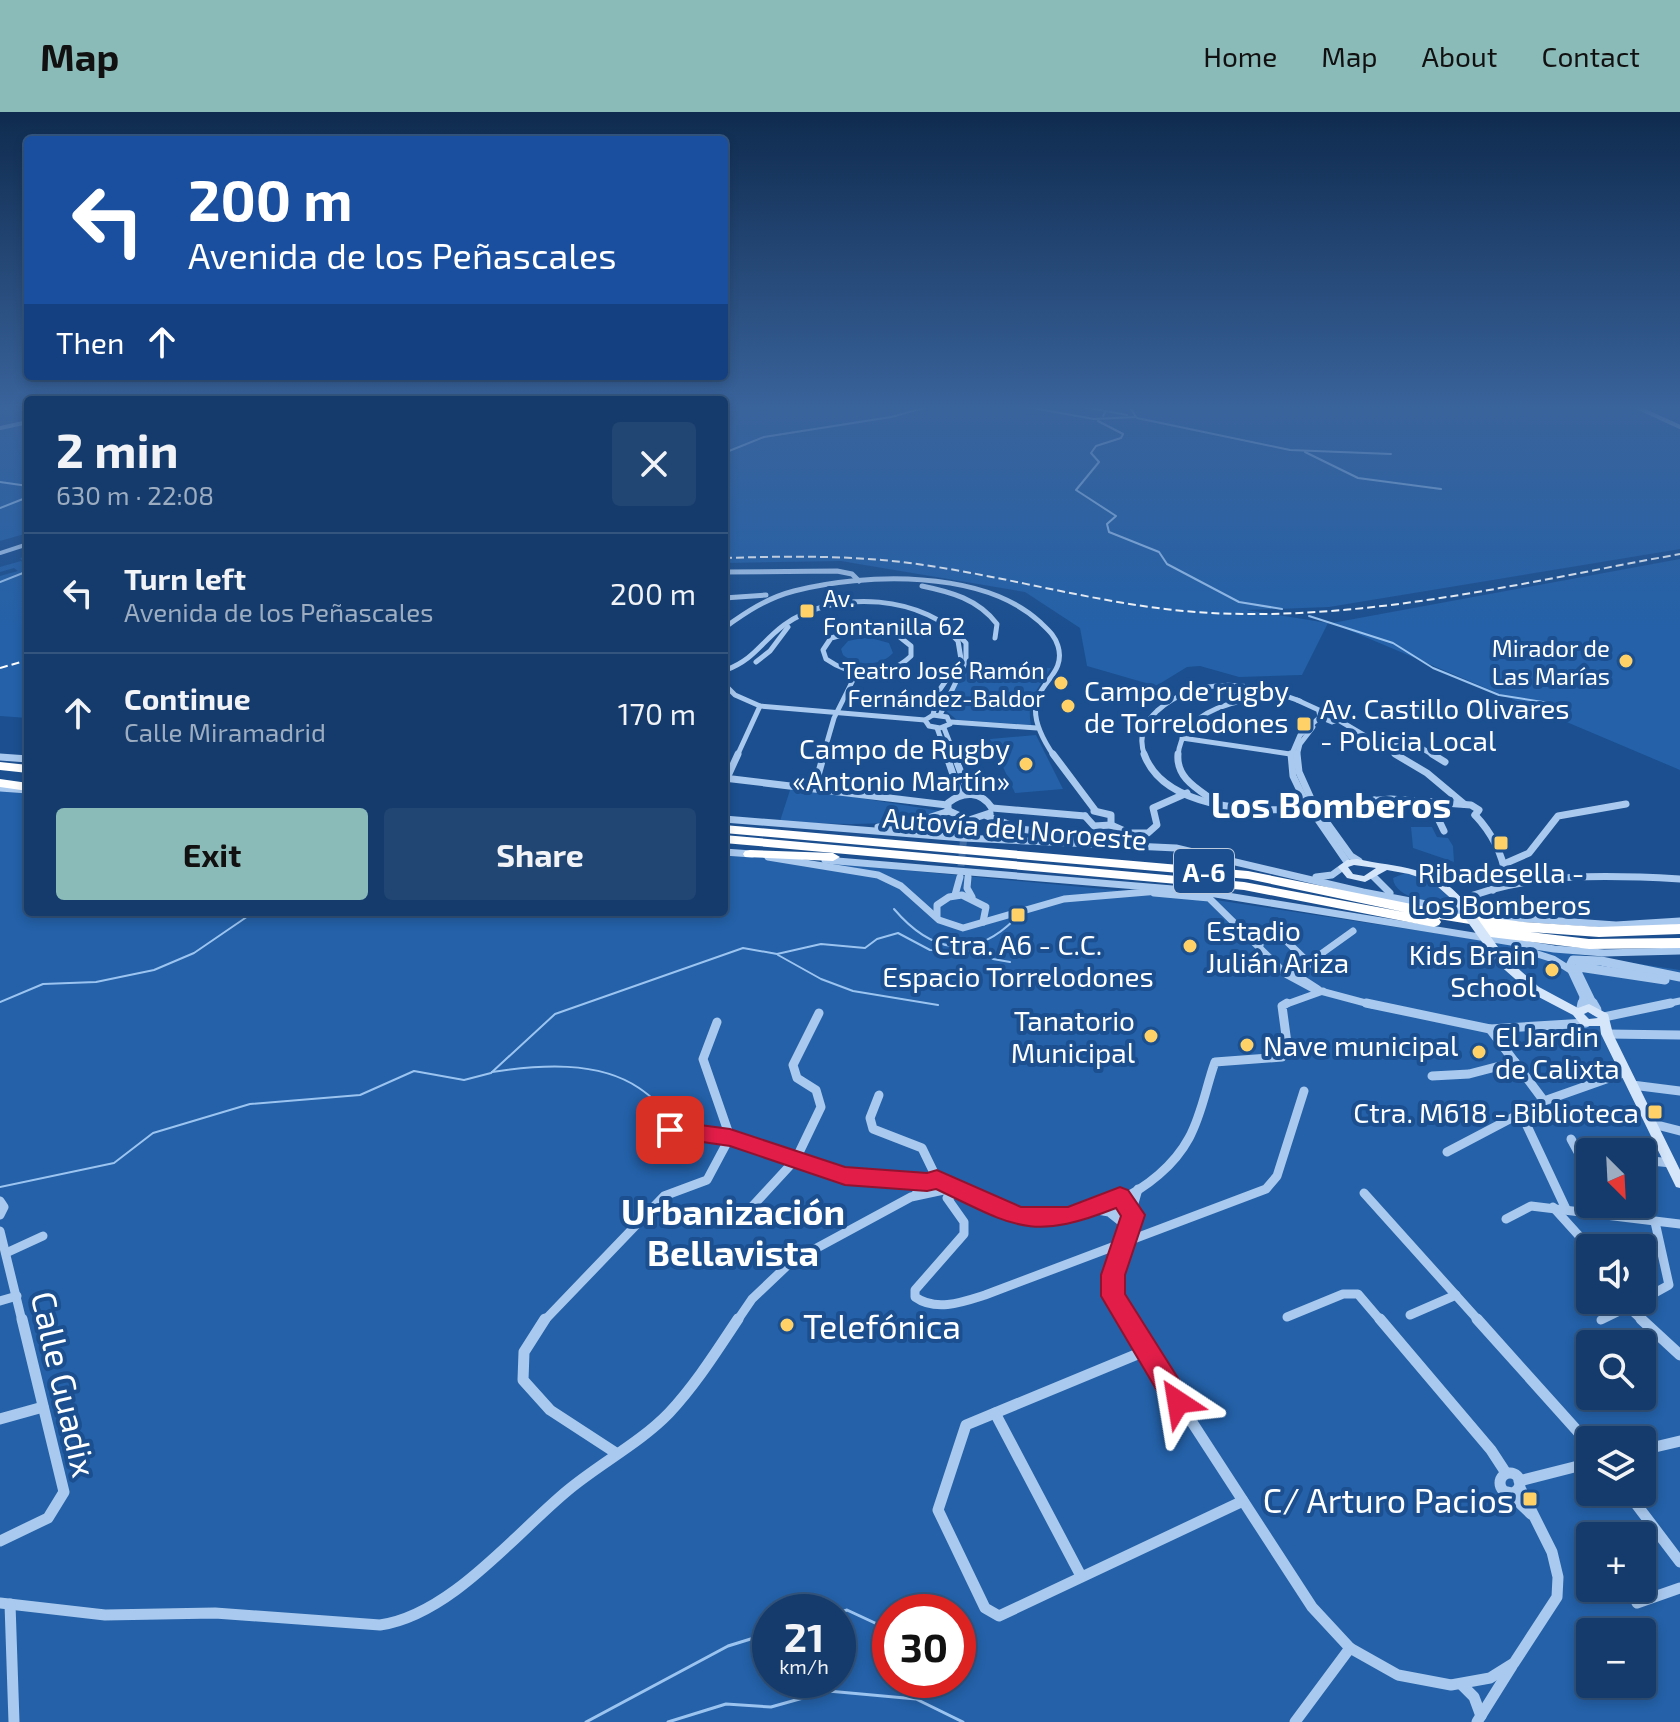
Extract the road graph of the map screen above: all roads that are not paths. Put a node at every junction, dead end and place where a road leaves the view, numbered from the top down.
1 (24, 545) edge
2 (0, 553) edge
3 (728, 572) edge
4 (876, 580) junction
5 (859, 581) junction
6 (946, 584) junction
7 (941, 590) junction
8 (773, 595) junction
9 (728, 598) edge
10 (728, 624) edge
11 (995, 638) dead end
12 (857, 672) junction
13 (728, 674) edge
14 (728, 681) edge
15 (1300, 701) junction
16 (760, 706) junction
17 (836, 713) junction
18 (937, 715) junction
19 (1322, 716) junction
20 (925, 720) junction
21 (1340, 721) junction
22 (951, 722) junction
23 (940, 728) junction
24 (1037, 728) junction
25 (1182, 738) junction
26 (1385, 746) junction
27 (1290, 754) junction
28 (0, 757) edge
29 (24, 759) edge
30 (1445, 762) dead end
31 (0, 766) edge
32 (24, 769) edge
33 (728, 774) edge
34 (0, 776) edge
35 (728, 778) edge
36 (24, 779) edge
37 (0, 786) edge
38 (815, 786) junction
39 (24, 788) edge
40 (1187, 793) junction
41 (969, 794) junction
42 (960, 795) junction
43 (1374, 800) junction
44 (1430, 802) junction
45 (1223, 804) junction
46 (1306, 804) junction
47 (1626, 804) dead end
48 (1462, 805) junction
49 (948, 808) junction
50 (1095, 810) junction
51 (1319, 811) junction
52 (990, 812) junction
53 (1085, 816) junction
54 (1383, 817) dead end
55 (963, 819) junction
56 (728, 820) edge
57 (975, 820) junction
58 (1111, 825) junction
59 (837, 828) junction
60 (728, 829) edge
61 (1444, 831) dead end
62 (728, 839) edge
63 (1142, 845) junction
64 (728, 852) edge
65 (750, 854) junction
66 (1501, 855) junction
67 (1522, 857) junction
68 (1237, 863) junction
69 (1345, 864) junction
70 (1369, 869) junction
71 (1505, 871) junction
72 (1152, 876) junction
73 (1680, 879) edge
74 (1499, 885) junction
75 (1524, 886) junction
76 (1509, 889) junction
77 (1491, 891) junction
78 (1140, 892) junction
79 (955, 895) junction
80 (1245, 896) junction
81 (972, 897) junction
82 (1414, 901) junction
83 (1459, 901) junction
84 (938, 917) junction
85 (1680, 921) edge
86 (981, 923) junction
87 (1291, 927) dead end
88 (1680, 929) edge
89 (1276, 931) junction
90 (1353, 931) dead end
91 (1493, 941) junction
92 (1680, 943) edge
93 (1515, 945) junction
94 (1680, 951) edge
95 (1310, 964) junction
96 (1629, 966) junction
97 (1576, 968) junction
98 (1290, 974) junction
99 (1635, 976) junction
100 (1666, 977) junction
101 (1680, 979) edge
102 (1320, 990) junction
103 (1680, 1001) edge
104 (819, 1013) dead end
105 (1589, 1018) junction
106 (717, 1022) dead end
107 (1490, 1029) junction
108 (1680, 1035) edge
109 (1515, 1062) junction
110 (1432, 1076) dead end
111 (1629, 1079) junction
112 (1304, 1091) dead end
113 (1680, 1091) edge
114 (879, 1095) dead end
115 (1544, 1101) junction
116 (1520, 1111) junction
117 (1653, 1124) junction
118 (670, 1130) dead end
119 (1680, 1131) edge
120 (730, 1137) junction
121 (1571, 1139) dead end
122 (1576, 1144) edge
123 (1447, 1152) dead end
124 (796, 1159) junction
125 (1656, 1161) edge
126 (1671, 1163) junction
127 (1680, 1183) edge
128 (939, 1186) junction
129 (1138, 1189) junction
130 (1364, 1193) dead end
131 (1117, 1198) junction
132 (0, 1201) edge
133 (1553, 1207) junction
134 (1092, 1209) junction
135 (1566, 1209) junction
136 (748, 1211) dead end
137 (0, 1215) edge
138 (1506, 1219) dead end
139 (1130, 1221) junction
140 (1655, 1222) junction
141 (1680, 1224) edge
142 (0, 1231) edge
143 (1577, 1234) edge
144 (43, 1236) dead end
145 (1124, 1243) junction
146 (6, 1253) junction
147 (1656, 1292) edge
148 (1456, 1295) junction
149 (17, 1296) junction
150 (0, 1301) edge
151 (1613, 1314) edge
152 (1636, 1314) edge
153 (1410, 1315) dead end
154 (1287, 1317) dead end
155 (1601, 1320) dead end
156 (1145, 1351) junction
157 (1680, 1355) edge
158 (43, 1407) junction
159 (995, 1413) junction
160 (0, 1419) edge
161 (1576, 1429) edge
162 (1680, 1441) edge
163 (1656, 1447) edge
164 (616, 1453) junction
165 (1576, 1467) edge
166 (1506, 1473) junction
167 (1520, 1484) junction
168 (1506, 1490) junction
169 (1243, 1501) junction
170 (1638, 1506) edge
171 (1535, 1519) junction
172 (0, 1541) edge
173 (1680, 1562) edge
174 (1081, 1576) junction
175 (1680, 1588) edge
176 (5, 1603) edge
177 (1637, 1603) dead end
178 (1350, 1648) junction
179 (1514, 1663) junction
180 (1462, 1685) junction
181 (1479, 1719) edge
182 (14, 1722) edge
183 (1295, 1722) edge

1 - 2 street
3 - 5 street
4 - 5 street
4 - 6 street
4 - 7 street
5 - 8 street
6 - 7 street
6 - 24 street
7 - 11 street
8 - 9 street
8 - 10 street
12 - 12 street
12 - 17 street
13 - 18 street
14 - 16 street
15 - 19 street
15 - 25 street
15 - 40 street
16 - 17 street
16 - 33 street
17 - 20 street
17 - 38 street
18 - 20 street
18 - 22 street
19 - 21 street
19 - 21 street
19 - 27 street
19 - 46 street
20 - 23 street
21 - 26 street
22 - 23 street
22 - 24 street
23 - 41 street
23 - 42 street
24 - 50 street
25 - 27 street
25 - 45 street
26 - 30 street
26 - 48 street
27 - 46 street
28 - 29 street
31 - 32 highway
34 - 36 highway
35 - 38 street
37 - 39 highway
38 - 49 street
40 - 45 street
40 - 58 street
41 - 42 street
41 - 52 street
42 - 49 street
43 - 44 street
43 - 51 street
43 - 54 street
44 - 48 street
44 - 61 street
45 - 46 street
46 - 51 street
46 - 51 street
47 - 67 street
48 - 66 street
49 - 55 street
49 - 59 street
50 - 53 street
50 - 58 street
51 - 69 street
51 - 70 street
52 - 53 street
52 - 57 street
52 - 63 street
53 - 58 street
55 - 57 street
55 - 57 street
56 - 59 street
59 - 63 street
60 - 88 highway, Autovía del Noroeste / A-6
62 - 72 highway, Autovía del Noroeste / A-6
63 - 68 street
64 - 65 street
65 - 72 highway
65 - 80 street
65 - 84 street
66 - 67 street
66 - 71 street
67 - 71 street
68 - 69 street
68 - 82 street
69 - 70 main road
69 - 70 main road
70 - 82 street
70 - 83 main road
71 - 74 street
71 - 75 street
72 - 92 highway, Autovía del Noroeste / A-6
73 - 75 street
74 - 76 street
74 - 77 street
75 - 76 street
76 - 77 street
77 - 83 street
78 - 80 street
78 - 86 street
78 - 98 street
79 - 81 street
79 - 81 street
79 - 84 street
80 - 91 street
81 - 86 street
82 - 85 street
83 - 105 main road, bridge
84 - 86 street
87 - 89 street
89 - 95 street
89 - 98 street
90 - 95 street
91 - 93 street
91 - 97 street
93 - 94 street
93 - 97 street
95 - 98 street
96 - 97 street
96 - 99 street
96 - 100 street
97 - 99 street
97 - 105 street
98 - 102 street
99 - 100 street
100 - 101 street
102 - 107 street
102 - 129 street
103 - 105 street
104 - 124 street
105 - 107 street
105 - 108 street
105 - 111 main road
106 - 120 street
107 - 109 street
109 - 110 street
109 - 115 street
111 - 113 street
111 - 115 street
111 - 117 main road
112 - 145 street
114 - 128 street
115 - 116 street
116 - 123 street
116 - 135 street
117 - 119 street
117 - 126 main road
118 - 120 street
120 - 124 street
120 - 164 street
121 - 122 street
124 - 128 street
124 - 136 street
125 - 126 street
126 - 127 main road
128 - 134 street
128 - 145 street
128 - 164 street
129 - 131 street
129 - 139 street
130 - 148 street
131 - 134 street
131 - 139 street
132 - 137 street
133 - 135 street
133 - 138 street
133 - 143 street
134 - 139 street
135 - 140 street
139 - 145 street
140 - 141 street
140 - 147 street
142 - 146 street, Calle Guadix
144 - 146 street
145 - 156 street
146 - 149 street, Calle Guadix
148 - 153 street
148 - 161 street
149 - 150 street
149 - 158 street, Calle Guadix
151 - 155 street
152 - 157 street
154 - 166 street
156 - 159 street
156 - 169 street
158 - 160 street
158 - 172 street, Calle Guadix
159 - 174 street
159 - 174 street
162 - 163 street
164 - 176 street
165 - 167 street
166 - 167 street
166 - 168 street
167 - 168 street
167 - 171 street
168 - 171 street
169 - 174 street
169 - 178 street
170 - 173 street
171 - 179 street
175 - 177 street
176 - 182 street
178 - 180 street
178 - 183 street
179 - 180 street
179 - 181 street
180 - 181 street

